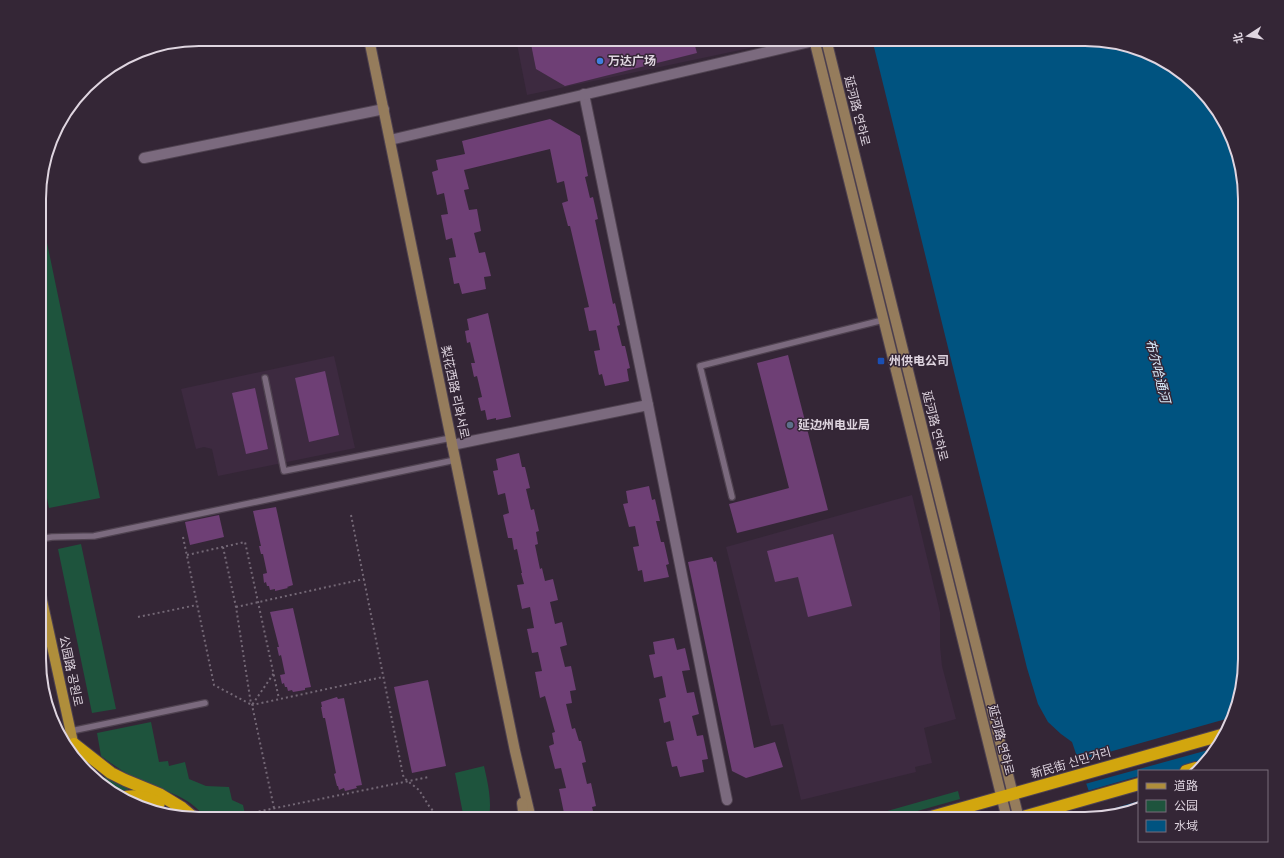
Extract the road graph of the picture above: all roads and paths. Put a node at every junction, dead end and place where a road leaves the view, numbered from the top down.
1 (370, 46) edge
2 (788, 46) edge
3 (815, 46) edge
4 (828, 46) edge
5 (584, 94) junction
6 (384, 109) junction
7 (390, 140) junction
8 (144, 158) dead end
9 (883, 320) junction
10 (265, 378) dead end
11 (648, 405) junction
12 (452, 442) junction
13 (455, 460) junction
14 (732, 497) dead end
15 (351, 515) dead end
16 (183, 537) dead end
17 (46, 538) edge
18 (223, 547) junction
19 (187, 555) junction
20 (364, 579) junction
21 (258, 602) junction
22 (197, 604) junction
23 (236, 607) junction
24 (138, 617) dead end
25 (46, 618) edge
26 (274, 673) junction
27 (383, 677) junction
28 (279, 699) junction
29 (205, 703) dead end
30 (252, 705) junction
31 (71, 731) junction
32 (1216, 736) edge
33 (74, 747) edge
34 (515, 751) junction
35 (78, 752) edge
36 (429, 777) dead end
37 (408, 781) junction
38 (1138, 784) edge
39 (1007, 795) junction
40 (131, 796) edge
41 (727, 800) dead end
42 (274, 808) junction
43 (170, 809) edge
44 (186, 812) edge
45 (256, 812) edge
46 (434, 812) edge
47 (523, 812) edge
48 (530, 812) edge
49 (948, 812) edge
50 (1013, 812) edge
51 (1038, 812) edge

1 - 6 main road, 梨花西路 리화서로
2 - 5 street
3 - 9 main road, 延河路 연하로
4 - 39 main road, 延河路 연하로
5 - 7 street
5 - 11 street
6 - 7 main road, 梨花西路 리화서로
6 - 8 street
7 - 12 main road, 梨花西路 리화서로
9 - 14 lane
9 - 39 main road, 延河路 연하로
10 - 12 lane
11 - 12 street
11 - 41 street
12 - 13 main road, 梨花西路 리화서로
13 - 17 lane
13 - 34 main road, 梨花西路 리화서로
15 - 20 path
16 - 19 path
18 - 19 path
18 - 21 path
18 - 23 path
19 - 22 path
20 - 21 path
20 - 27 path
21 - 23 path
21 - 26 path
22 - 24 path
22 - 30 path
23 - 30 path
25 - 31 main road, 公园路 공원로
26 - 28 path
26 - 30 path
27 - 28 path
27 - 37 path
28 - 30 path
29 - 31 lane
30 - 42 path
31 - 33 main road, 公园路 공원로
32 - 39 highway, 新民街 신민거리
34 - 47 main road, 梨花西路 리화서로
34 - 48 main road, 梨花西路 리화서로
35 - 44 highway
36 - 37 path
37 - 42 path
37 - 46 path
38 - 51 highway
39 - 49 highway, 新民街 신민거리
39 - 50 main road, 延河路 연하로
40 - 43 highway
42 - 45 path

